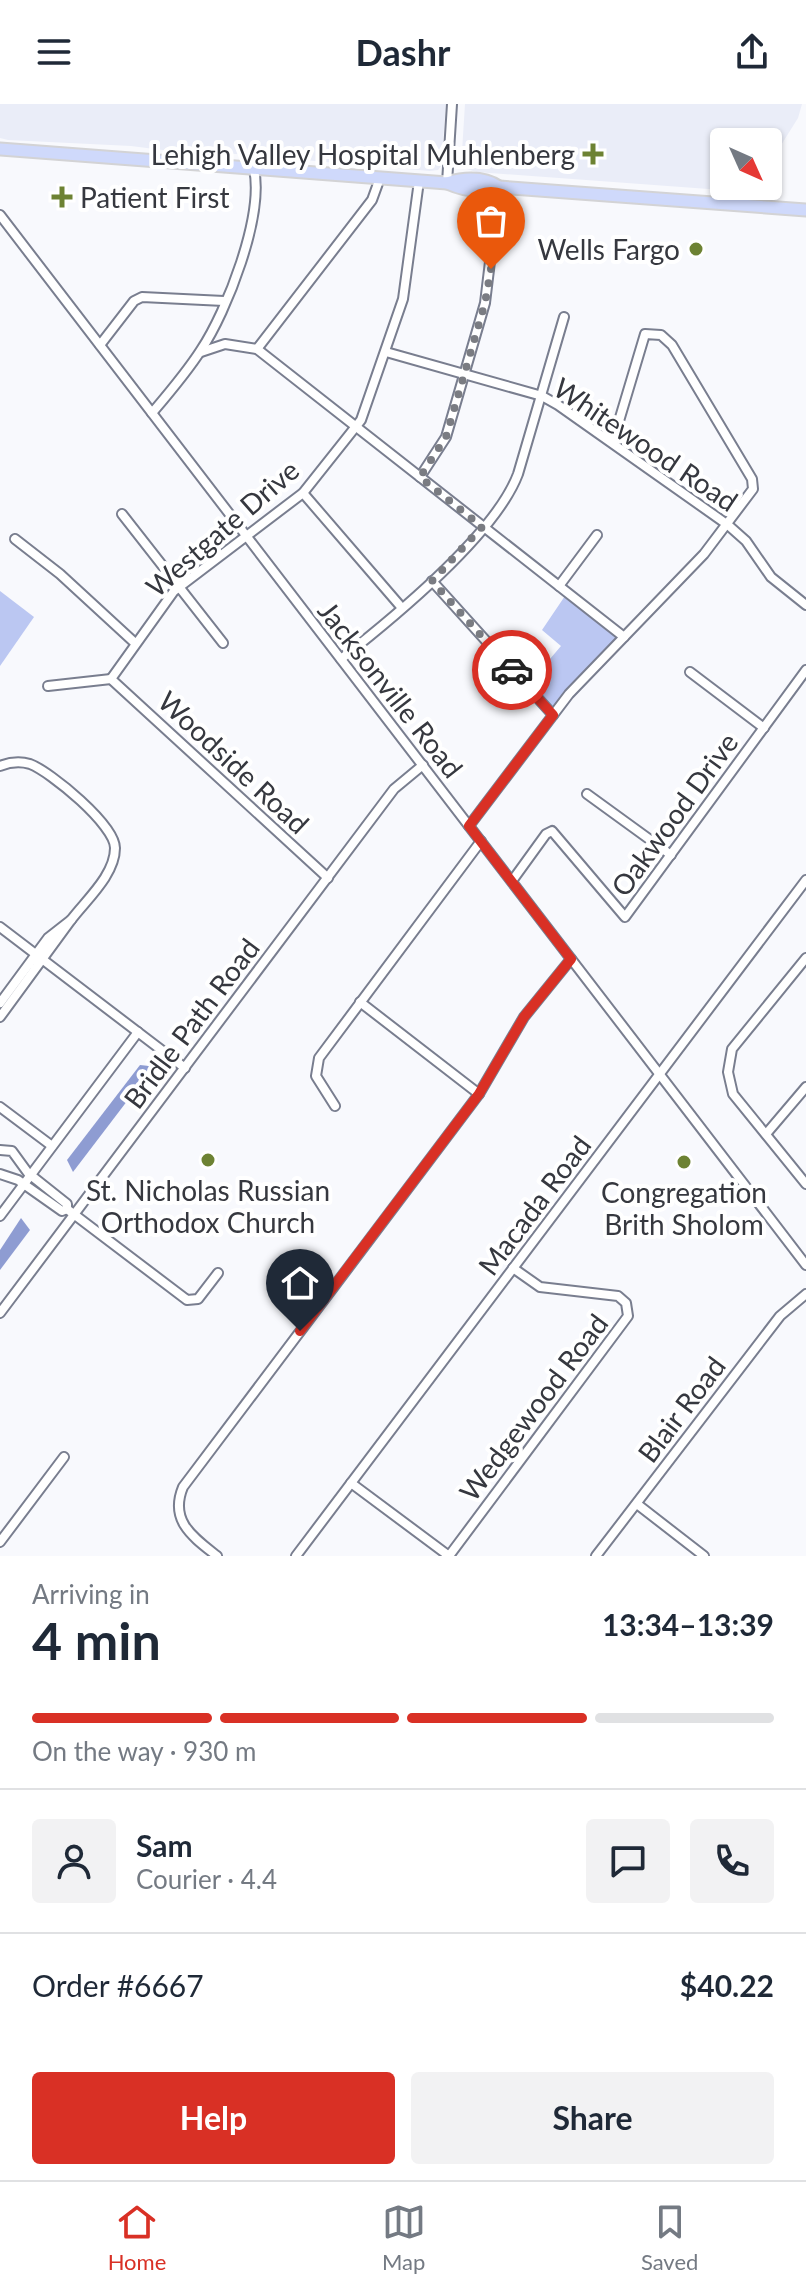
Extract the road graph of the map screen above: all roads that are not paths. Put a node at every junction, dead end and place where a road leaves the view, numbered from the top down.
1 (452, 104) edge
2 (0, 149) edge
3 (254, 169) junction
4 (380, 178) junction
5 (419, 181) junction
6 (447, 183) junction
7 (499, 187) junction
8 (806, 210) edge
9 (0, 215) edge
10 (224, 301) junction
11 (564, 317) dead end
12 (100, 345) junction
13 (257, 349) junction
14 (201, 352) junction
15 (386, 352) junction
16 (464, 374) junction
17 (542, 396) junction
18 (152, 413) junction
19 (357, 426) junction
20 (613, 441) junction
21 (420, 477) junction
22 (303, 493) junction
23 (122, 514) dead end
24 (728, 525) junction
25 (482, 527) junction
26 (246, 535) junction
27 (597, 535) dead end
28 (15, 539) dead end
29 (432, 581) junction
30 (559, 586) junction
31 (178, 588) junction
32 (806, 605) edge
33 (402, 608) junction
34 (624, 637) junction
35 (135, 643) junction
36 (223, 643) dead end
37 (341, 659) junction
38 (806, 670) edge
39 (690, 672) dead end
40 (111, 679) junction
41 (48, 686) dead end
42 (553, 715) junction
43 (764, 728) junction
44 (423, 765) junction
45 (0, 766) edge
46 (587, 794) dead end
47 (469, 826) junction
48 (481, 841) junction
49 (671, 855) junction
50 (328, 878) junction
51 (806, 880) edge
52 (512, 881) junction
53 (0, 927) edge
54 (40, 957) junction
55 (806, 958) edge
56 (571, 959) junction
57 (360, 1002) junction
58 (0, 1003) edge
59 (0, 1017) edge
60 (138, 1032) junction
61 (185, 1068) junction
62 (660, 1075) junction
63 (806, 1087) edge
64 (479, 1094) junction
65 (335, 1106) dead end
66 (0, 1107) edge
67 (766, 1134) junction
68 (52, 1146) junction
69 (0, 1150) edge
70 (0, 1174) edge
71 (31, 1175) junction
72 (24, 1184) junction
73 (806, 1184) edge
74 (71, 1212) junction
75 (1, 1213) edge
76 (806, 1265) edge
77 (513, 1268) junction
78 (218, 1273) dead end
79 (806, 1294) edge
80 (0, 1313) edge
81 (64, 1457) dead end
82 (351, 1483) junction
83 (637, 1504) junction
84 (0, 1542) edge
85 (217, 1556) edge
86 (296, 1556) edge
87 (449, 1556) edge
88 (596, 1556) edge
89 (704, 1556) edge

1 - 6 street
2 - 3 main road
3 - 4 main road
3 - 10 street
4 - 5 main road
4 - 13 street
5 - 6 main road
5 - 15 street, Westgate Drive
6 - 7 main road
7 - 8 main road
7 - 16 street
9 - 12 street, Jacksonville Road
10 - 12 street
10 - 14 street
11 - 17 street
12 - 18 street, Jacksonville Road
13 - 14 street
13 - 19 street
14 - 18 street
15 - 16 street, Whitewood Road
15 - 19 street, Westgate Drive
16 - 17 street, Whitewood Road
16 - 21 street
17 - 20 street, Whitewood Road
17 - 25 street
18 - 26 street, Jacksonville Road
19 - 21 street
19 - 22 street, Westgate Drive
20 - 24 street, Whitewood Road
20 - 24 street
21 - 25 street
22 - 26 street, Westgate Drive
22 - 33 street
23 - 31 street
24 - 32 street, Whitewood Road
24 - 34 street
25 - 29 street
25 - 30 street
26 - 31 street, Westgate Drive
26 - 37 street, Jacksonville Road
27 - 30 street
28 - 35 street
29 - 33 street
29 - 42 street
30 - 34 street
31 - 35 street, Westgate Drive
31 - 36 street
33 - 37 street
34 - 42 street
35 - 40 street, Westgate Drive
37 - 44 street, Jacksonville Road
38 - 43 street, Oakwood Drive
39 - 43 street
40 - 41 street
40 - 50 street, Woodside Road
42 - 47 street
43 - 49 street, Oakwood Drive
44 - 47 street, Jacksonville Road
44 - 50 street, Bridle Path Road
45 - 54 street
46 - 49 street
47 - 48 street, Jacksonville Road
48 - 52 street, Jacksonville Road
48 - 57 street
49 - 52 street, Oakwood Drive
50 - 61 street, Bridle Path Road
51 - 62 street, Macada Road
52 - 56 street, Jacksonville Road
53 - 54 street
54 - 58 street
54 - 59 street
54 - 60 street
55 - 67 street
56 - 62 street, Jacksonville Road
56 - 64 street
57 - 64 street
57 - 65 street
60 - 61 street
60 - 68 street
61 - 74 street, Bridle Path Road
62 - 76 street, Jacksonville Road
62 - 77 street, Macada Road
63 - 67 street
64 - 85 street
66 - 68 street
67 - 73 street
68 - 71 street
69 - 71 street
70 - 72 street
71 - 72 street
71 - 74 street
72 - 74 street
72 - 75 street
74 - 78 street
74 - 80 street, Bridle Path Road
77 - 82 street, Macada Road
77 - 87 street, Wedgewood Road
79 - 83 street, Blair Road
81 - 84 street
82 - 86 street, Macada Road
82 - 87 street
83 - 88 street, Blair Road
83 - 89 street

